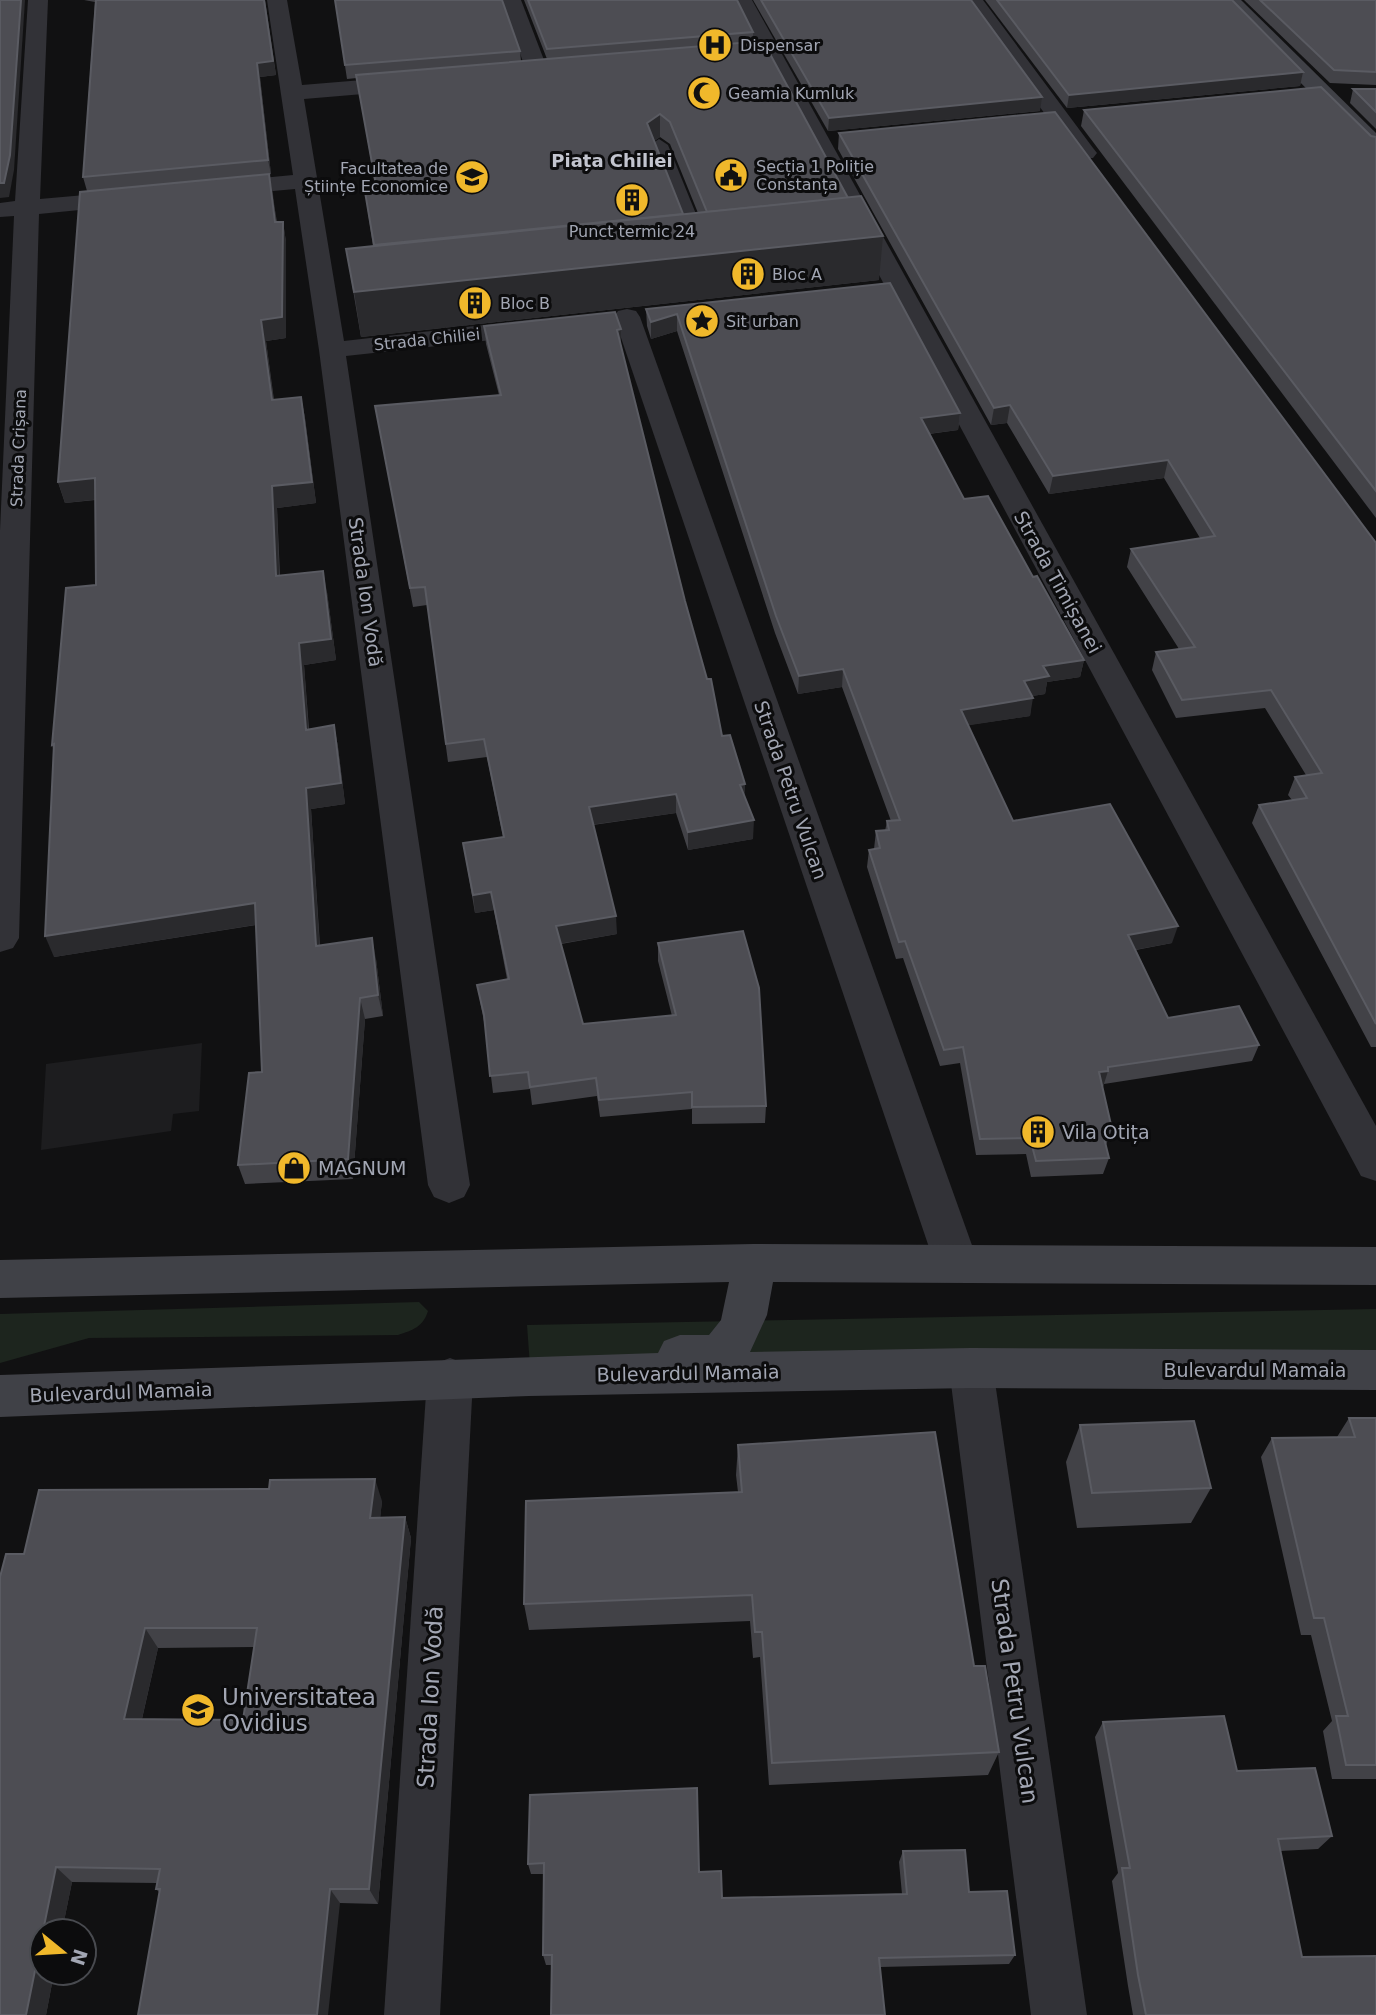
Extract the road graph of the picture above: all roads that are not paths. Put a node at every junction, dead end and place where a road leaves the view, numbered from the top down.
1 (38, 0) edge
2 (277, 0) edge
3 (511, 0) edge
4 (742, 0) edge
5 (972, 0) edge
6 (1229, 0) edge
7 (566, 70) edge
8 (538, 73) junction
9 (511, 75) edge
10 (428, 82) edge
11 (291, 93) junction
12 (1322, 93) junction
13 (1349, 94) dead end
14 (1295, 96) edge
15 (1088, 117) edge
16 (1060, 120) junction
17 (1034, 122) edge
18 (659, 145) edge
19 (1376, 146) edge
20 (1102, 175) edge
21 (306, 181) junction
22 (194, 192) edge
23 (153, 195) edge
24 (14, 208) edge
25 (727, 243) edge
26 (699, 246) junction
27 (671, 249) edge
28 (627, 317) edge
29 (560, 324) edge
30 (332, 350) junction
31 (0, 938) edge
32 (1376, 1164) edge
33 (449, 1185) dead end
34 (956, 1262) junction
35 (753, 1263) junction
36 (1376, 1266) edge
37 (0, 1279) edge
38 (971, 1368) junction
39 (1376, 1370) edge
40 (529, 1376) junction
41 (450, 1379) junction
42 (0, 1396) edge
43 (412, 2015) edge
44 (1059, 2015) edge

1 - 24 street, Strada Crișana
2 - 11 street, Strada Ion Vodă
3 - 8 street
4 - 32 street, Strada Timișanei
5 - 16 street
6 - 12 main road
7 - 8 street
8 - 9 street
10 - 11 street
11 - 21 street, Strada Ion Vodă
12 - 13 main road
12 - 14 street
12 - 19 main road
15 - 16 street
16 - 17 street
16 - 20 street
18 - 26 lane
21 - 22 street
21 - 30 street, Strada Ion Vodă
23 - 24 street
24 - 31 street, Strada Crișana
25 - 26 street
26 - 27 street
28 - 34 street, Strada Petru Vulcan
29 - 30 street, Strada Chiliei
30 - 33 street, Strada Ion Vodă
34 - 35 main road
34 - 36 main road
35 - 37 main road
35 - 40 main road
38 - 39 main road, Bulevardul Mamaia
38 - 40 main road, Bulevardul Mamaia
38 - 44 street, Strada Petru Vulcan
40 - 41 main road, Bulevardul Mamaia
41 - 42 main road, Bulevardul Mamaia
41 - 43 street, Strada Ion Vodă

